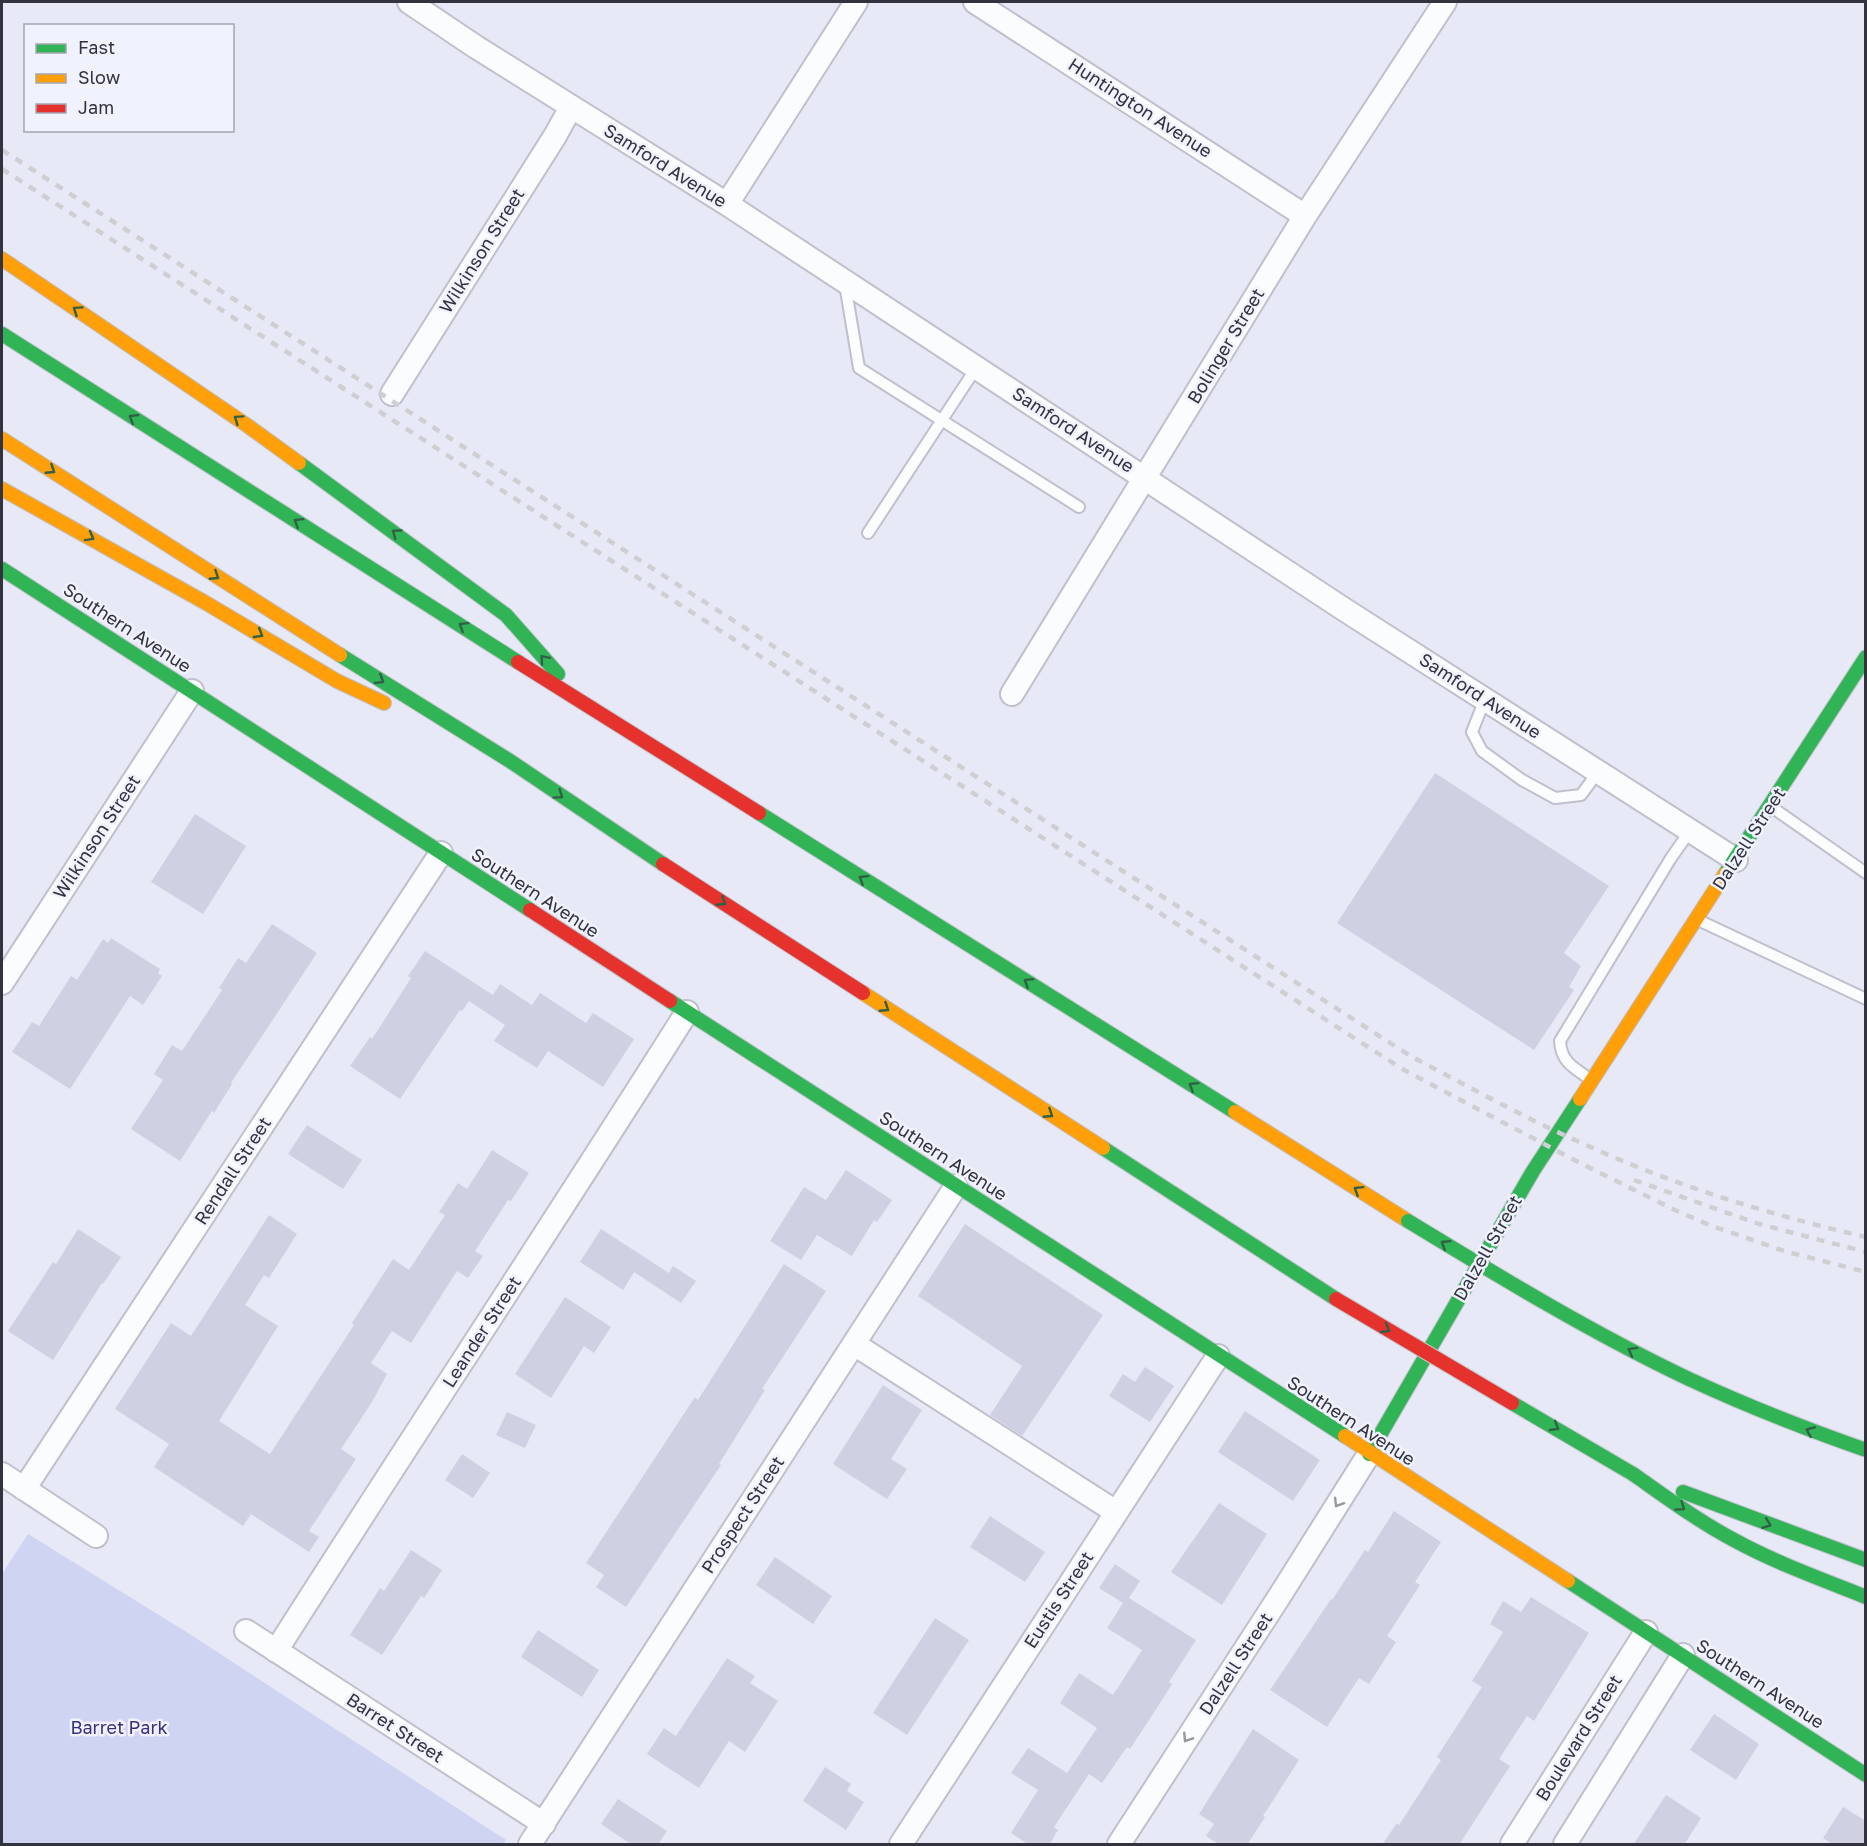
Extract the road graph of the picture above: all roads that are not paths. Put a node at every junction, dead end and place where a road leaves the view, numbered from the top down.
1 (409, 2) edge
2 (856, 2) edge
3 (975, 2) edge
4 (1445, 2) edge
5 (571, 107) junction
6 (727, 204) junction
7 (1305, 216) junction
8 (2, 259) edge
9 (844, 281) junction
10 (2, 334) edge
11 (976, 368) junction
12 (392, 394) dead end
13 (941, 420) junction
14 (2, 439) edge
15 (1145, 477) junction
16 (2, 489) edge
17 (1079, 507) dead end
18 (868, 533) dead end
19 (2, 568) edge
20 (1866, 657) edge
21 (192, 691) junction
22 (1012, 694) dead end
23 (1485, 699) junction
24 (583, 703) junction
25 (391, 706) dead end
26 (413, 716) dead end
27 (510, 761) junction
28 (1598, 772) junction
29 (1770, 806) junction
30 (1690, 831) junction
31 (441, 853) junction
32 (1736, 860) junction
33 (1866, 873) edge
34 (1697, 919) junction
35 (2, 983) edge
36 (1866, 999) edge
37 (687, 1012) junction
38 (1592, 1081) junction
39 (956, 1186) junction
40 (854, 1344) junction
41 (1218, 1356) junction
42 (1866, 1450) edge
43 (1369, 1454) junction
44 (2, 1474) edge
45 (1633, 1474) junction
46 (24, 1489) junction
47 (1116, 1512) junction
48 (96, 1536) dead end
49 (1866, 1560) edge
50 (1866, 1597) edge
51 (246, 1631) dead end
52 (1646, 1632) junction
53 (276, 1651) junction
54 (1683, 1655) junction
55 (1866, 1775) edge
56 (544, 1824) junction
57 (1128, 1841) edge
58 (530, 1845) edge
59 (901, 1845) edge
60 (1512, 1845) edge
61 (1564, 1845) edge

1 - 5 street, Samford Avenue
2 - 6 street
3 - 7 street, Huntington Avenue
4 - 7 street, Bolinger Street
5 - 6 street, Samford Avenue
5 - 12 street, Wilkinson Street
6 - 9 street, Samford Avenue
7 - 15 street, Bolinger Street
24 -> 8 main road
9 - 11 street, Samford Avenue
9 - 13 lane
24 -> 10 main road
11 - 13 lane
11 - 15 street, Samford Avenue
13 - 17 lane
13 - 18 lane
14 -> 27 main road
15 - 22 street, Bolinger Street
15 - 23 street, Samford Avenue
16 -> 25 main road
19 - 21 main road, Southern Avenue
20 - 29 main road, Dalzell Street
21 - 31 main road, Southern Avenue
21 - 35 street, Wilkinson Street
23 - 28 street, Samford Avenue
23 - 28 lane
42 -> 24 main road, bridge
26 - 27 main road
27 -> 45 main road, bridge
28 - 30 street, Samford Avenue
29 - 32 main road, Dalzell Street
29 - 33 lane
30 - 32 street, Samford Avenue
30 - 38 lane
31 - 37 main road, Southern Avenue
31 - 46 street, Rendall Street
32 - 34 main road, Dalzell Street
34 - 36 lane
34 - 38 main road, Dalzell Street
37 - 39 main road, Southern Avenue
37 - 53 street, Leander Street
38 - 43 main road, Dalzell Street
39 - 40 street, Prospect Street
39 - 41 main road, Southern Avenue
40 - 47 street
40 - 56 street, Prospect Street
41 - 43 main road, Southern Avenue
41 - 47 street, Eustis Street
43 - 52 main road, Southern Avenue
43 -> 57 street, Dalzell Street
44 - 46 street
45 -> 49 main road
45 -> 50 main road
46 - 48 street
47 - 59 street, Eustis Street
51 - 53 street, Barret Street
52 - 54 main road, Southern Avenue
52 - 60 street, Boulevard Street
53 - 56 street, Barret Street
54 - 55 main road, Southern Avenue
54 - 61 street
56 - 58 street, Prospect Street

